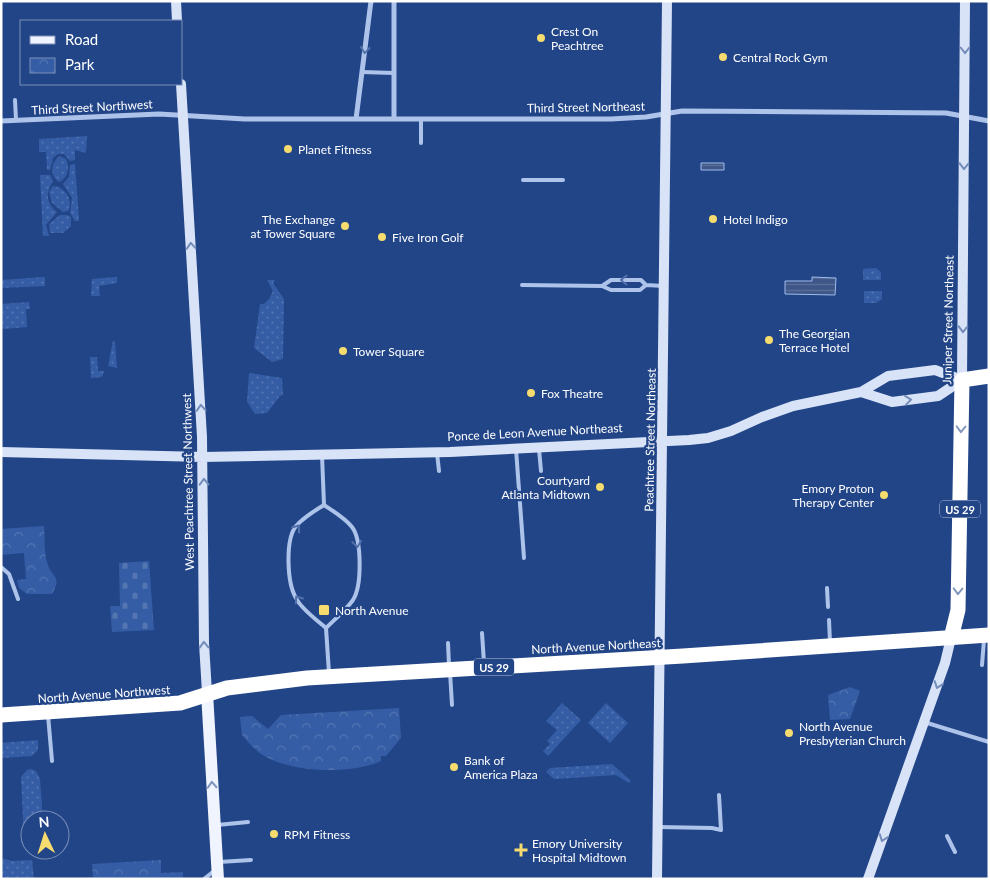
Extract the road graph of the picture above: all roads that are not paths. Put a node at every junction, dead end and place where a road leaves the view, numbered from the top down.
1 (176, 1) edge
2 (370, 1) edge
3 (394, 1) edge
4 (667, 1) edge
5 (965, 1) edge
6 (177, 20) edge
7 (362, 72) junction
8 (394, 73) junction
9 (181, 85) edge
10 (14, 100) dead end
11 (665, 114) junction
12 (183, 116) junction
13 (965, 117) junction
14 (356, 119) junction
15 (394, 119) junction
16 (421, 119) junction
17 (16, 120) junction
18 (989, 120) edge
19 (1, 121) edge
20 (421, 143) dead end
21 (523, 180) dead end
22 (563, 180) dead end
23 (522, 285) dead end
24 (646, 285) junction
25 (602, 286) junction
26 (665, 286) junction
27 (989, 376) edge
28 (962, 380) junction
29 (861, 392) junction
30 (663, 441) junction
31 (539, 448) junction
32 (516, 449) junction
33 (1, 452) edge
34 (437, 452) junction
35 (322, 454) junction
36 (203, 457) junction
37 (439, 470) dead end
38 (541, 471) dead end
39 (324, 506) junction
40 (524, 558) dead end
41 (1, 568) edge
42 (827, 588) dead end
43 (18, 599) dead end
44 (828, 607) dead end
45 (829, 620) dead end
46 (326, 628) junction
47 (482, 634) dead end
48 (987, 635) edge
49 (952, 638) junction
50 (448, 643) dead end
51 (830, 647) junction
52 (658, 658) junction
53 (982, 665) dead end
54 (485, 668) junction
55 (450, 670) junction
56 (330, 677) junction
57 (207, 693) junction
58 (452, 705) dead end
59 (48, 712) junction
60 (1, 715) edge
61 (924, 722) junction
62 (989, 742) edge
63 (52, 762) dead end
64 (719, 795) dead end
65 (248, 822) dead end
66 (215, 825) junction
67 (657, 827) junction
68 (947, 836) dead end
69 (955, 852) dead end
70 (251, 860) dead end
71 (218, 870) edge
72 (204, 879) edge
73 (657, 879) edge
74 (868, 879) edge

1 - 6 main road
2 -> 7 street
3 - 8 street
4 - 11 main road, Peachtree Street Northeast
5 -> 13 main road, Juniper Street Northeast
7 - 8 lane
7 - 14 street
8 - 15 street
9 - 12 main road, West Peachtree Street Northwest
10 - 17 lane
11 - 13 street, Third Street Northeast
11 - 16 street, Third Street Northeast
11 - 26 main road, Peachtree Street Northeast
12 - 14 street, Third Street Northeast
12 - 17 street, Third Street Northwest
36 -> 12 main road, West Peachtree Street Northwest
13 - 18 street, Third Street Northeast
13 -> 28 main road, Juniper Street Northeast
14 - 15 street, Third Street Northeast
15 - 16 street, Third Street Northeast
16 - 20 lane
17 - 19 street, Third Street Northwest
21 - 22 lane
23 - 25 lane
24 - 25 lane
24 -> 25 lane
24 - 26 lane
26 - 30 main road, Peachtree Street Northeast
27 - 28 highway, Ponce de Leon Avenue Northeast
28 - 29 main road, Ponce de Leon Avenue Northeast
29 -> 28 main road, Ponce de Leon Avenue Northeast
28 -> 49 highway, Juniper Street Northeast / US 29
29 - 30 main road, Ponce de Leon Avenue Northeast
30 - 31 main road, Ponce de Leon Avenue Northeast
30 - 52 main road, Peachtree Street Northeast
31 - 32 main road, Ponce de Leon Avenue Northeast
31 - 38 lane
32 - 34 main road, Ponce de Leon Avenue Northeast
32 - 40 lane
33 - 36 main road, Ponce de Leon Avenue Northeast
34 - 35 main road, Ponce de Leon Avenue Northeast
34 - 37 lane
35 - 36 main road, Ponce de Leon Avenue Northeast
35 - 39 lane
57 -> 36 main road, West Peachtree Street Northwest
39 -> 46 lane
46 -> 39 lane
41 - 43 lane
42 - 44 lane
45 - 51 lane
46 - 56 lane
47 - 54 lane
48 - 49 highway, North Avenue Northeast / US 29
48 - 53 lane
49 - 51 highway, North Avenue Northeast / US 29
49 -> 61 main road
50 - 55 lane
51 - 52 highway, North Avenue Northeast / US 29
52 - 54 highway, North Avenue Northeast / US 29
52 - 67 main road, Peachtree Street Northeast
54 - 55 highway, North Avenue Northeast / US 29
55 - 56 highway, North Avenue Northeast / US 29
55 - 58 lane
56 - 57 highway, North Avenue Northeast / US 29
57 - 59 highway, North Avenue Northwest / US 29
66 -> 57 main road, West Peachtree Street Northwest
59 - 60 highway, North Avenue Northwest / US 29
59 - 63 lane
61 - 62 lane
61 -> 74 main road
64 - 67 lane
65 - 66 lane
66 - 71 main road, West Peachtree Street Northwest
67 - 73 main road, Peachtree Street Northeast
68 - 69 lane
70 - 71 lane
71 - 72 lane

